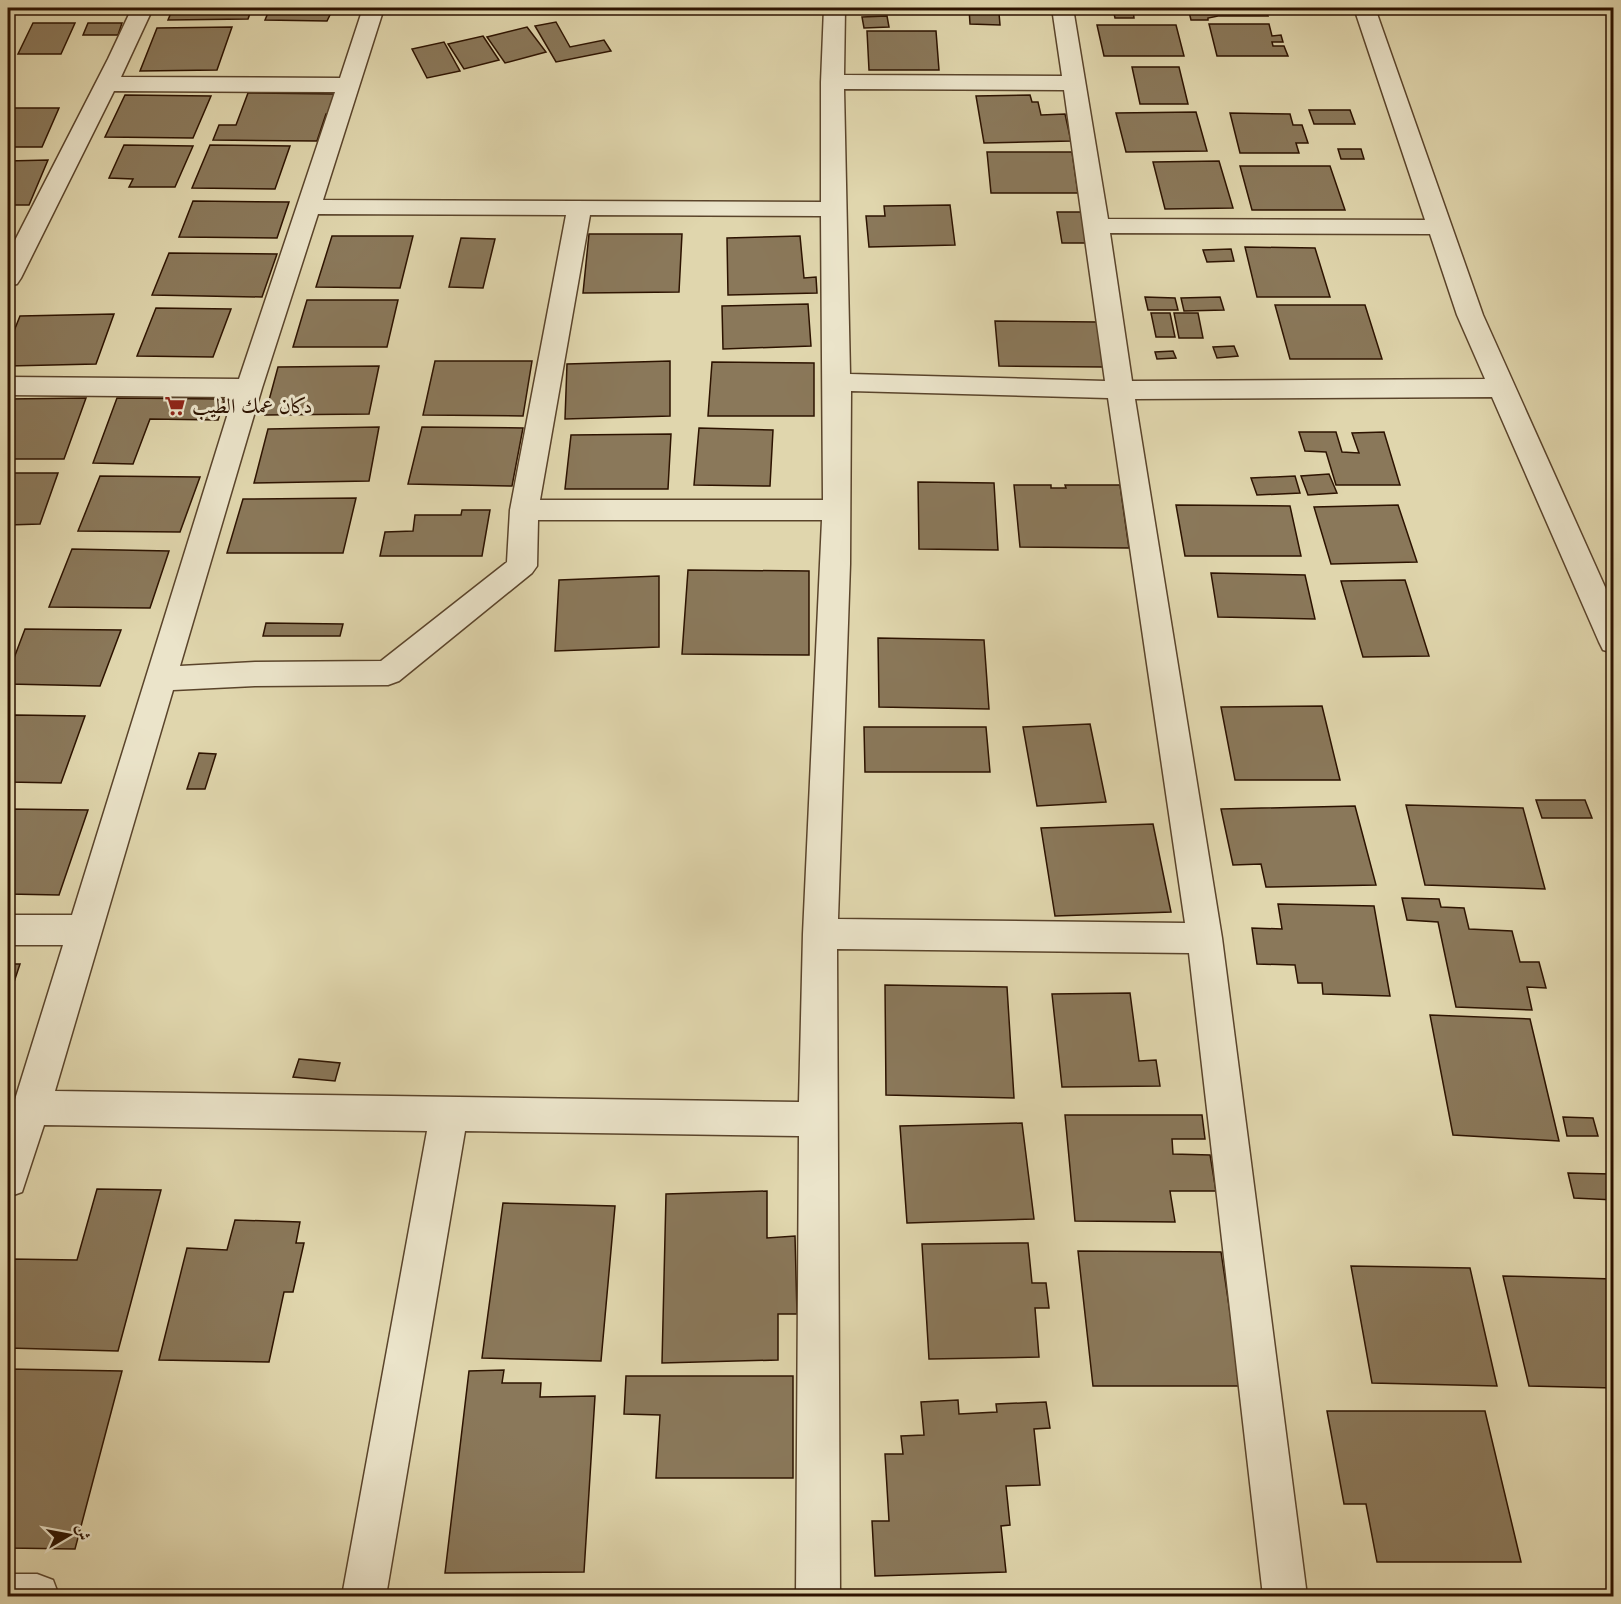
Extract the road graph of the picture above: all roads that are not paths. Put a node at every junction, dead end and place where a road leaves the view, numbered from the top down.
1 (142, 8) edge
2 (374, 8) edge
3 (834, 8) edge
4 (1063, 8) edge
5 (1365, 8) edge
6 (832, 82) junction
7 (1075, 83) junction
8 (106, 84) junction
9 (348, 85) junction
10 (308, 207) junction
11 (579, 209) junction
12 (832, 209) junction
13 (1097, 226) junction
14 (1441, 227) junction
15 (8, 278) edge
16 (836, 382) junction
17 (8, 386) edge
18 (249, 388) junction
19 (1503, 388) junction
20 (1120, 390) junction
21 (524, 510) junction
22 (837, 510) junction
23 (1614, 642) edge
24 (161, 679) junction
25 (8, 930) edge
26 (85, 930) junction
27 (820, 934) junction
28 (1205, 938) junction
29 (32, 1108) junction
30 (449, 1115) junction
31 (819, 1119) junction
32 (8, 1179) edge
33 (8, 1596) edge
34 (37, 1596) edge
35 (364, 1596) edge
36 (818, 1596) edge
37 (1285, 1596) edge

1 - 8 street
2 - 9 street
3 - 6 street
4 - 7 street
5 - 14 street
6 - 7 street
6 - 12 street
7 - 13 street
8 - 9 street
8 - 15 street
9 - 10 street
10 - 11 street
10 - 18 street
11 - 12 street
11 - 21 street
12 - 16 street
13 - 14 street
13 - 20 street
14 - 19 street
16 - 20 street
16 - 22 street
17 - 18 street
18 - 24 street
19 - 20 street
19 - 23 street
20 - 28 street
21 - 22 street
21 - 24 street
22 - 27 street
24 - 26 street
25 - 26 street
26 - 29 street
27 - 28 street
27 - 31 street
28 - 37 street
29 - 30 street
29 - 32 street
30 - 31 street
30 - 35 street
31 - 36 street
33 - 34 street

